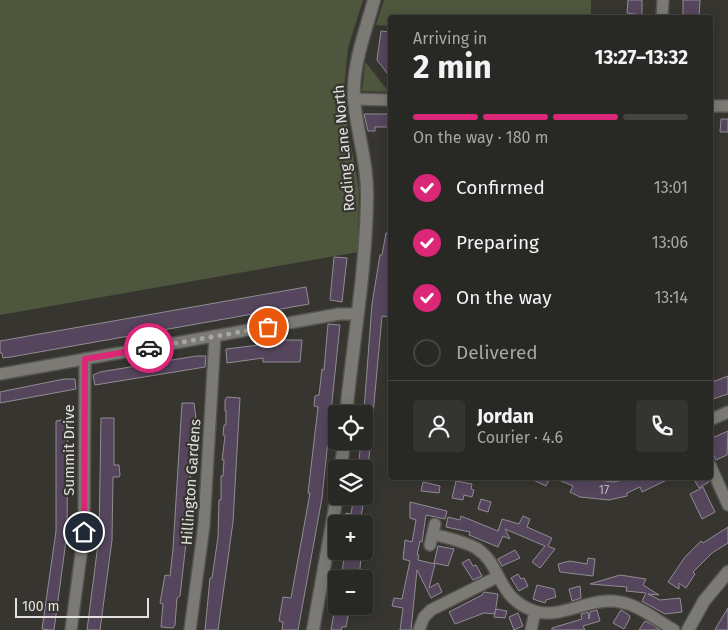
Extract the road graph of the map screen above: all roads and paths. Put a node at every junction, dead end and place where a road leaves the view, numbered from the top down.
1 (374, 0) edge
2 (663, 0) edge
3 (662, 15) edge
4 (354, 99) junction
5 (388, 100) edge
6 (713, 106) edge
7 (728, 106) edge
8 (356, 314) junction
9 (215, 336) junction
10 (85, 359) junction
11 (0, 374) edge
12 (347, 405) edge
13 (728, 412) edge
14 (713, 419) edge
15 (713, 472) edge
16 (728, 504) edge
17 (335, 505) edge
18 (432, 535) dead end
19 (728, 572) edge
20 (497, 577) junction
21 (535, 612) junction
22 (71, 630) edge
23 (190, 630) edge
24 (313, 630) edge
25 (419, 630) edge
26 (531, 630) edge
27 (674, 630) edge
28 (688, 630) edge

1 - 4 street, Roding Lane North
2 - 3 street
4 - 5 street
4 - 8 street, Roding Lane North
6 - 7 street
8 - 9 street
8 - 12 street, Roding Lane North
9 - 10 street
9 - 23 street, Hillington Gardens
10 - 11 street
10 - 22 street, Summit Drive
13 - 14 street
15 - 16 street
17 - 24 street
18 - 20 street
19 - 28 street
20 - 21 street
20 - 25 street
21 - 26 street
21 - 27 street

